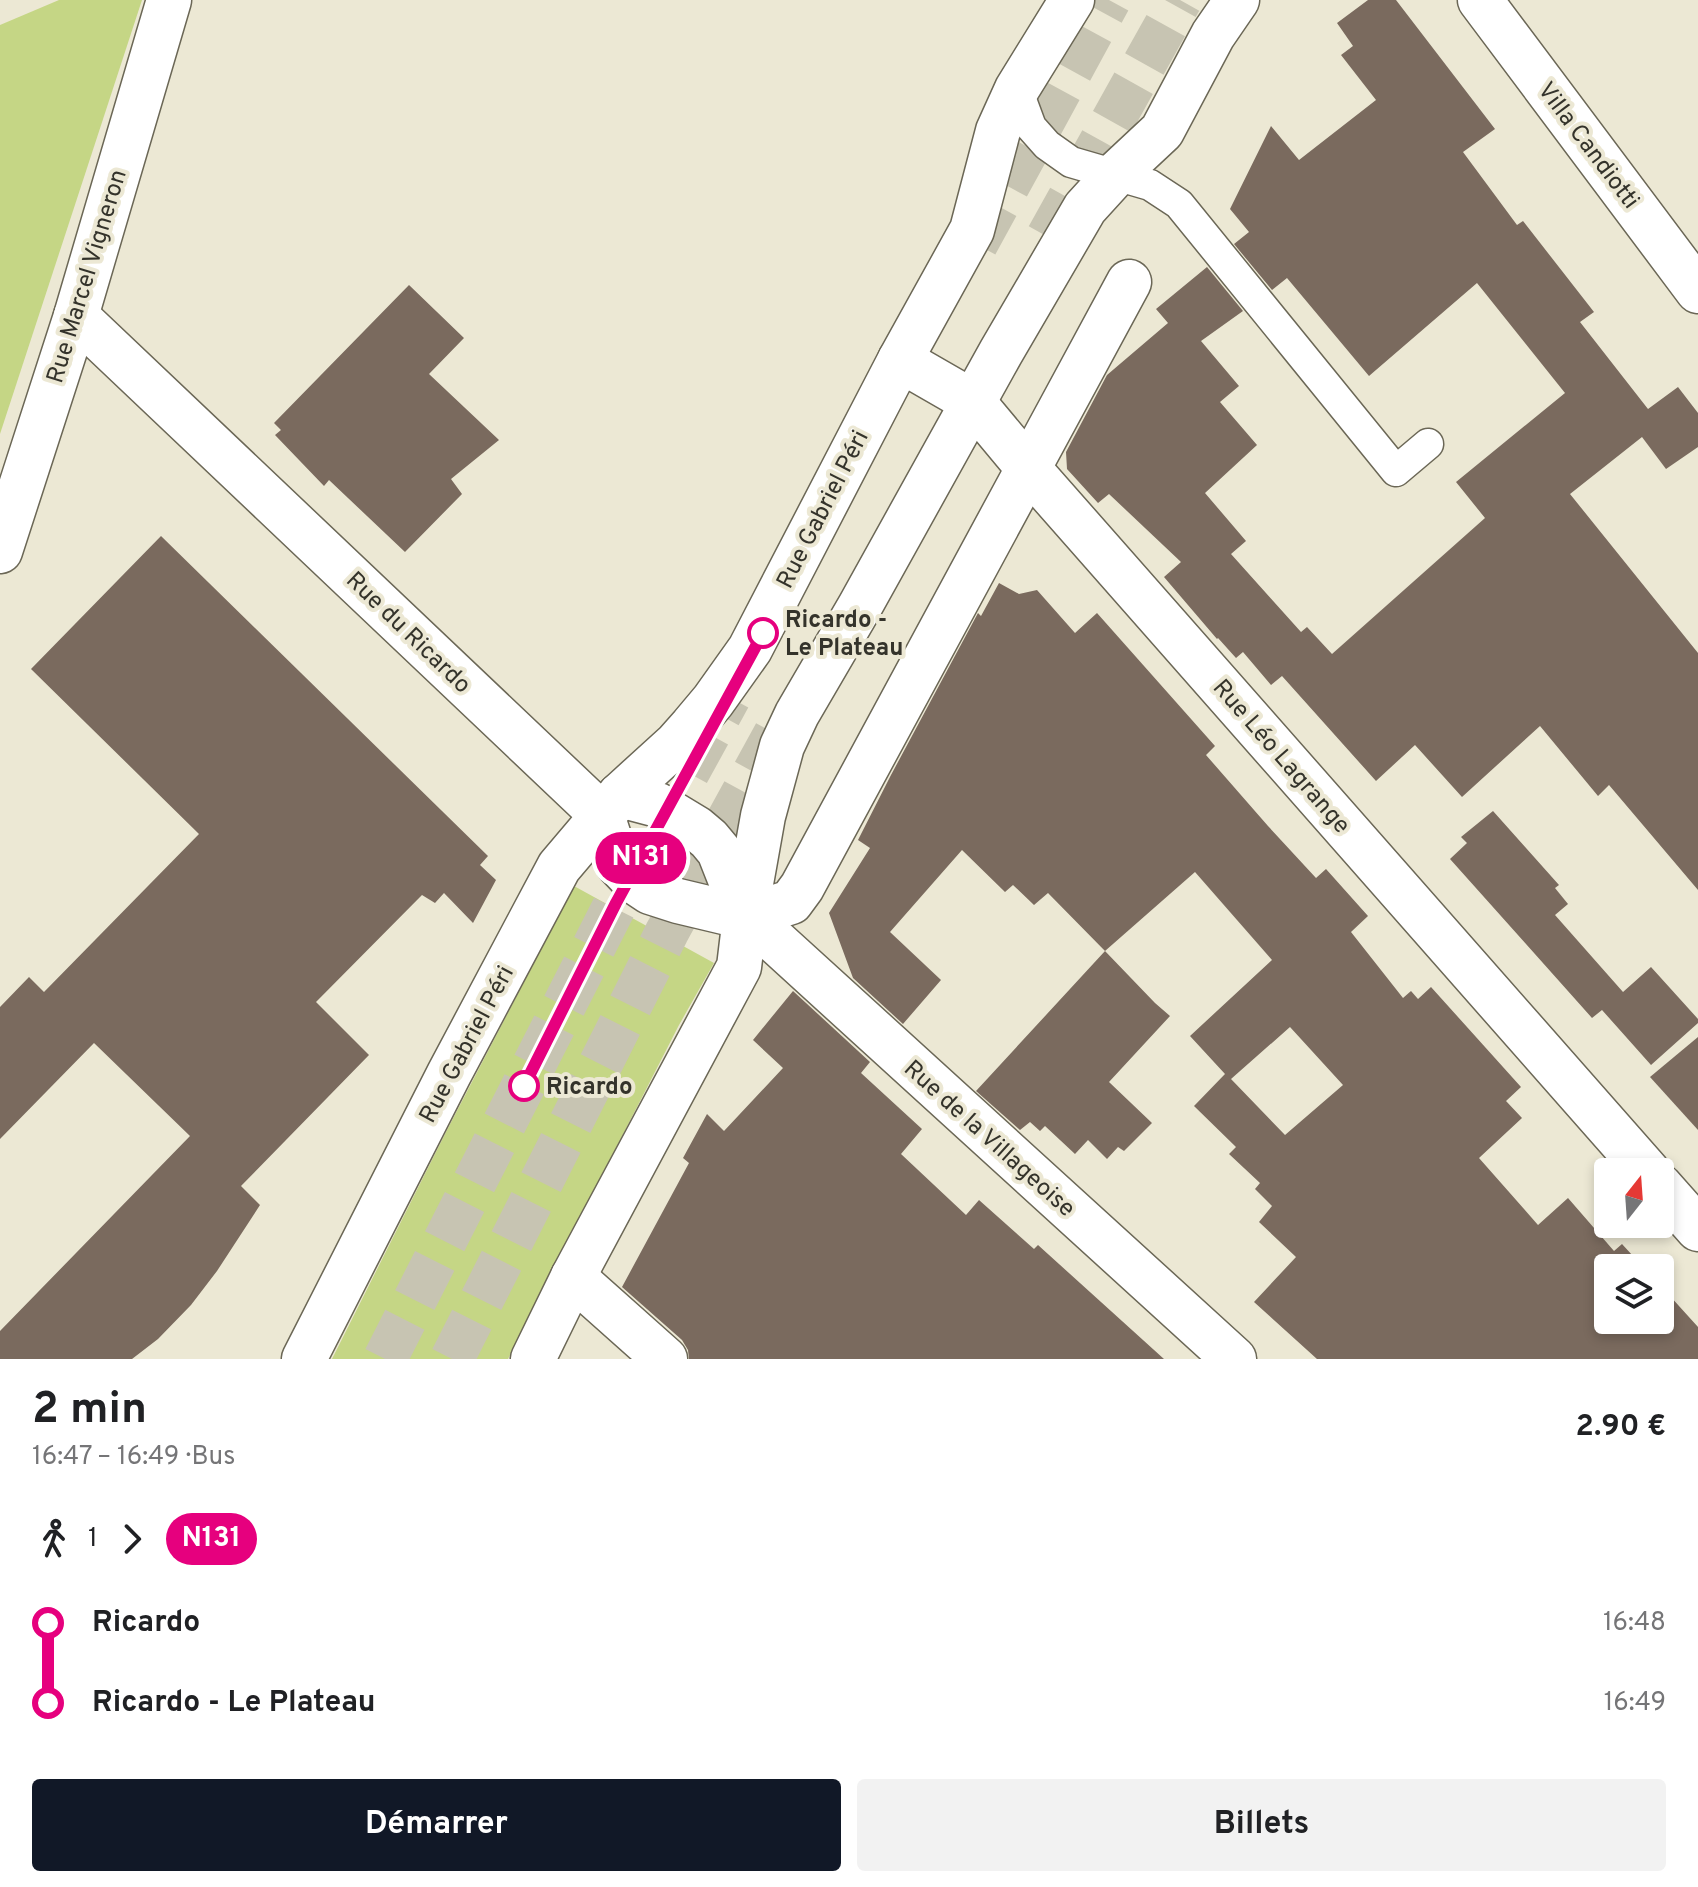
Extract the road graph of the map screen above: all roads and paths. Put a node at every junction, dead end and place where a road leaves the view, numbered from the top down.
1 (169, 0) edge
2 (1072, 0) edge
3 (1237, 0) edge
4 (1480, 0) edge
5 (1017, 89) junction
6 (1116, 174) junction
7 (1129, 282) dead end
8 (1698, 291) edge
9 (76, 316) junction
10 (900, 360) junction
11 (973, 402) junction
12 (1428, 444) dead end
13 (1028, 468) junction
14 (0, 551) edge
15 (611, 805) junction
16 (745, 917) junction
17 (1636, 1158) edge
18 (1674, 1202) edge
19 (1698, 1229) edge
20 (573, 1277) junction
21 (304, 1359) edge
22 (533, 1359) edge
23 (665, 1359) edge
24 (1234, 1359) edge

1 - 9 street, Rue Marcel Vigneron
2 - 5 street, Rue Gabriel Péri
3 - 6 street
4 - 8 street, Villa Candiotti
5 - 6 lane
5 - 10 street, Rue Gabriel Péri
6 - 11 street
6 - 12 lane
7 - 13 street
9 - 14 street, Rue Marcel Vigneron
9 - 15 street, Rue du Ricardo
10 - 11 street, Rue Léo Lagrange
10 - 15 street, Rue Gabriel Péri
11 - 13 street, Rue Léo Lagrange
11 - 16 street
13 - 16 street
13 - 17 street, Rue Léo Lagrange
15 - 16 street
15 - 16 street, Rue du Ricardo
15 - 21 street, Rue Gabriel Péri
16 - 20 street
16 - 24 street, Rue de la Villageoise
18 - 19 street
20 - 22 street
20 - 23 street

